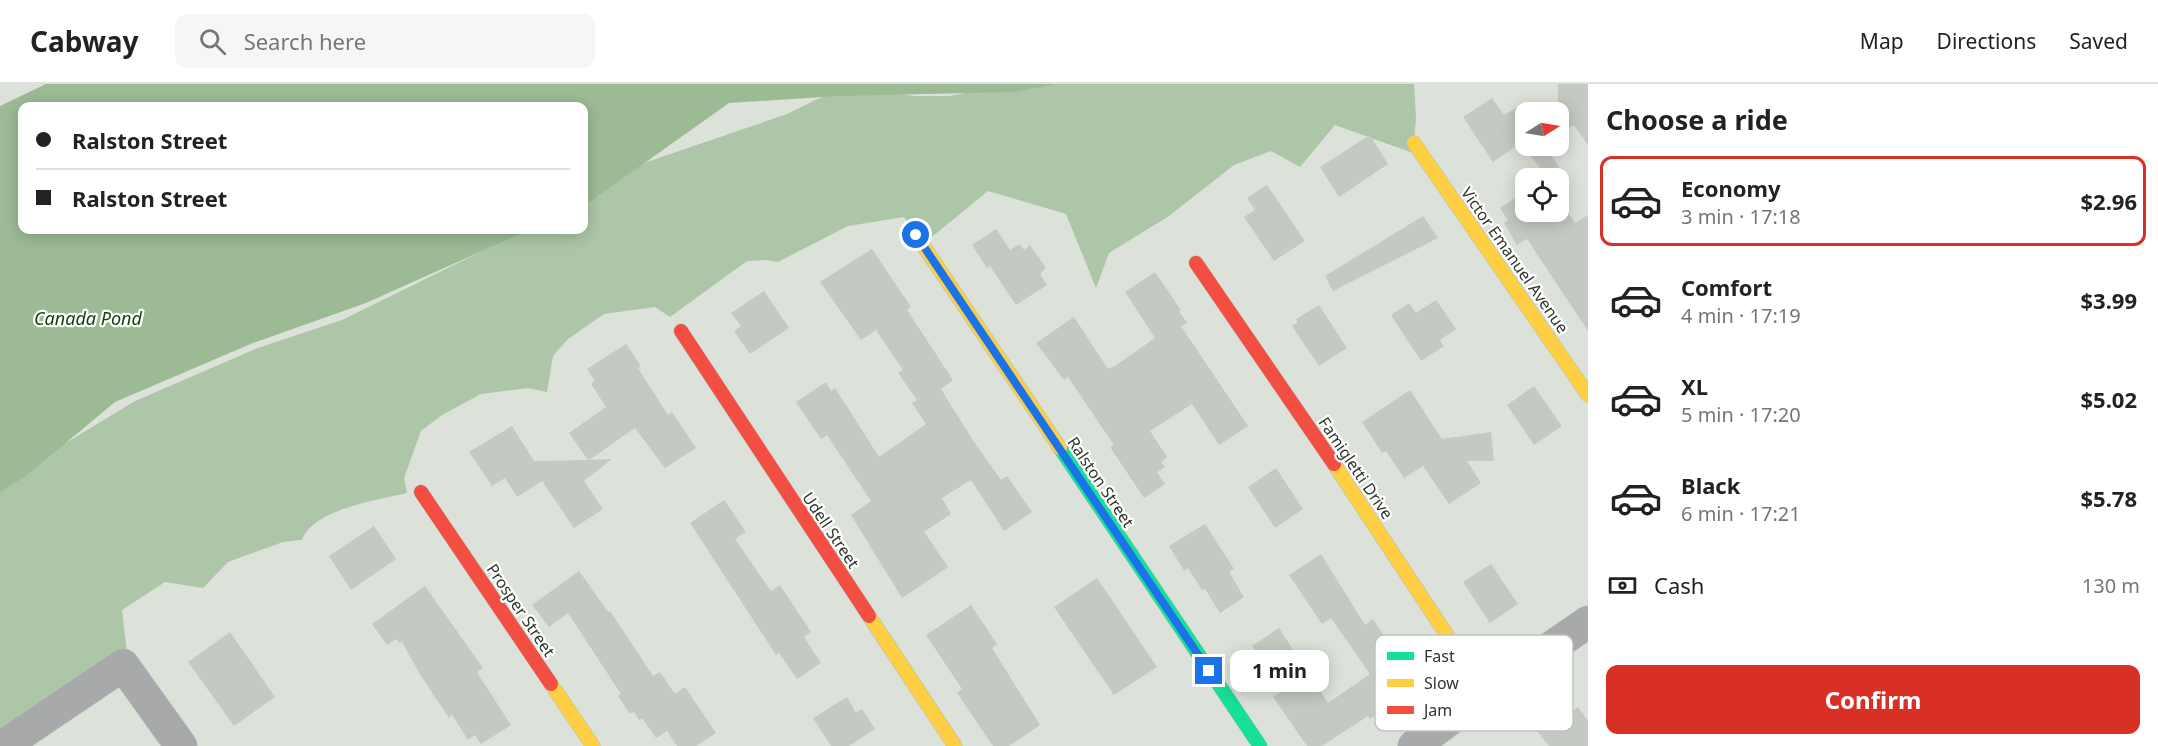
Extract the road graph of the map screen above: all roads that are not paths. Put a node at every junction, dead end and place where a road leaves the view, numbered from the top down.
1 (1414, 143) dead end
2 (916, 235) dead end
3 (1196, 263) dead end
4 (681, 331) dead end
5 (1588, 395) edge
6 (421, 492) dead end
7 (1447, 635) edge
8 (1434, 731) edge
9 (3, 746) edge
10 (181, 746) edge
11 (593, 746) edge
12 (955, 746) edge
13 (1260, 746) edge
14 (1414, 746) edge

1 - 5 street, Victor Emanuel Avenue
2 - 13 street, Ralston Street
3 - 7 street, Famigletti Drive
4 - 12 street, Udell Street
6 - 11 street, Prosper Street
8 - 14 street
9 - 10 street

